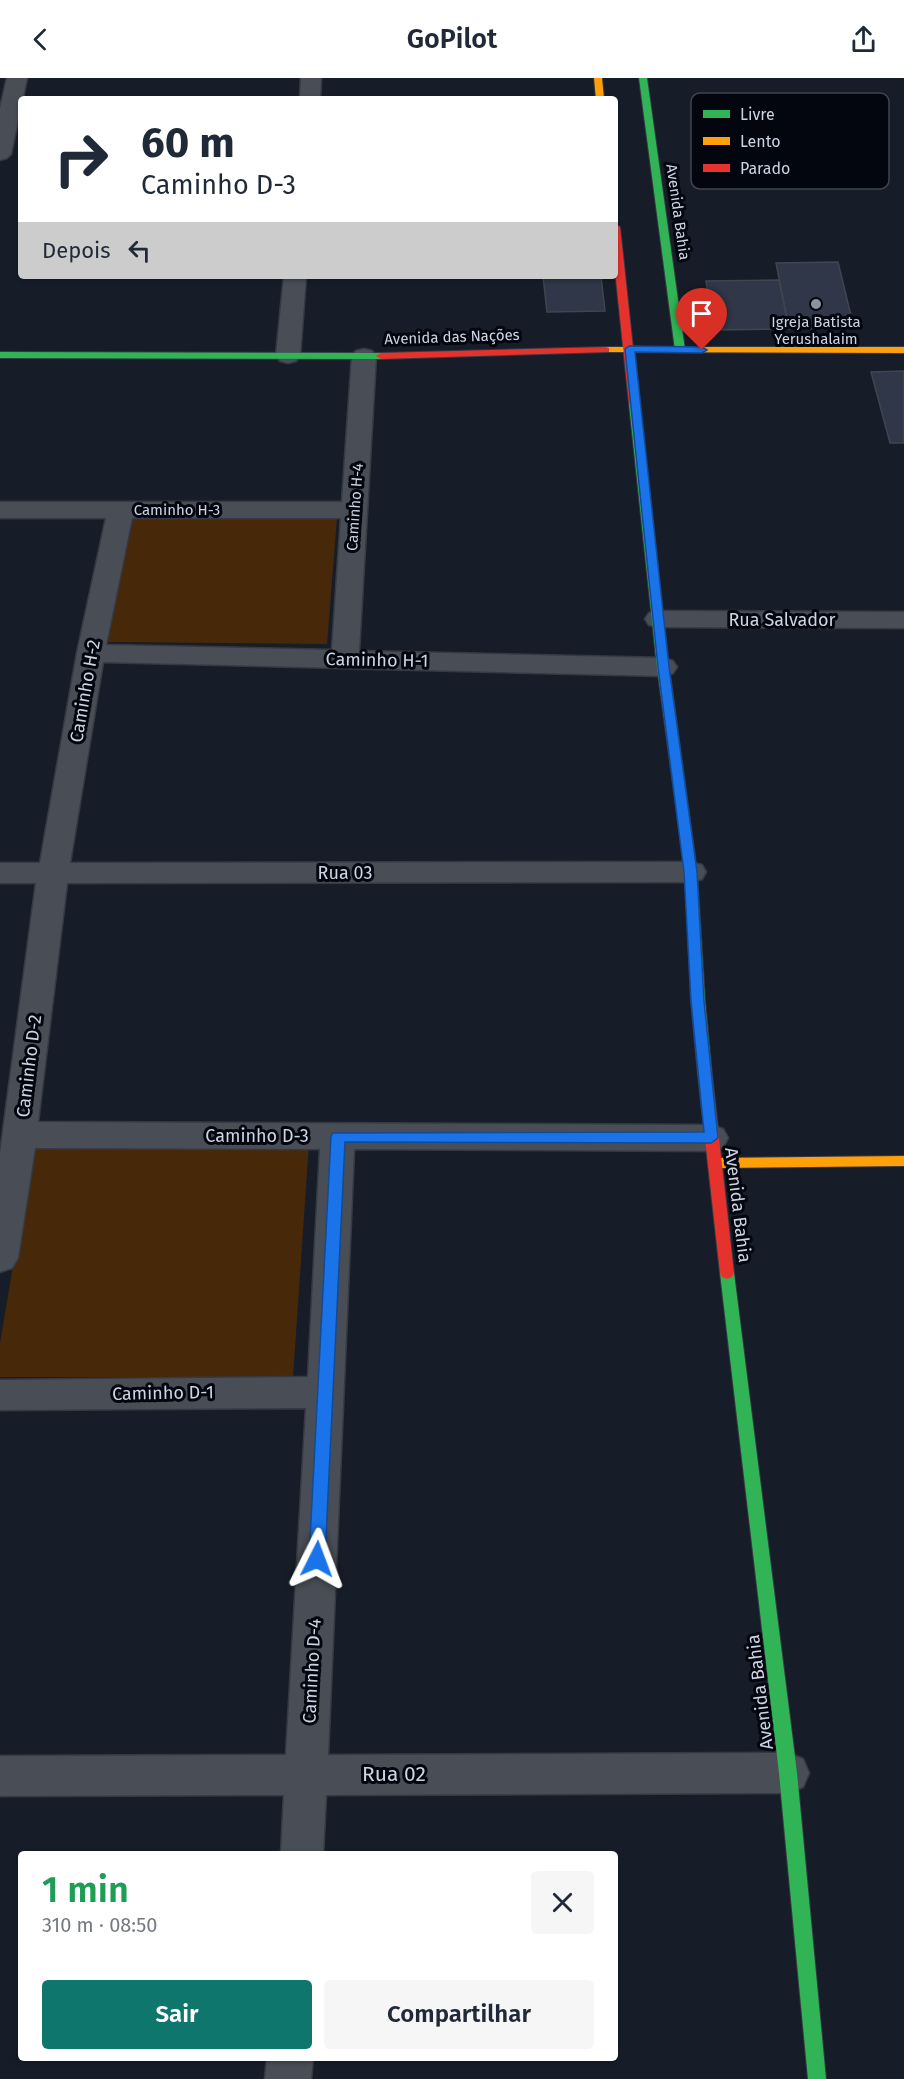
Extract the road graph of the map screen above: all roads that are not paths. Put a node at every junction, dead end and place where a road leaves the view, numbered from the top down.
1 (17, 78) edge
2 (311, 78) edge
3 (598, 78) edge
4 (643, 78) edge
5 (310, 96) edge
6 (600, 96) edge
7 (0, 154) edge
8 (618, 253) edge
9 (295, 279) edge
10 (629, 349) junction
11 (680, 350) junction
12 (904, 350) edge
13 (0, 355) edge
14 (288, 356) junction
15 (364, 356) junction
16 (0, 510) edge
17 (121, 510) junction
18 (355, 510) junction
19 (659, 619) junction
20 (904, 620) edge
21 (91, 653) junction
22 (345, 659) junction
23 (663, 667) junction
24 (691, 872) junction
25 (0, 873) edge
26 (53, 873) junction
27 (20, 1135) junction
28 (338, 1136) junction
29 (713, 1150) junction
30 (904, 1161) edge
31 (0, 1258) edge
32 (325, 1392) junction
33 (0, 1395) edge
34 (788, 1773) junction
35 (307, 1774) junction
36 (0, 1776) edge
37 (302, 1851) edge
38 (290, 2061) edge
39 (288, 2079) edge
40 (817, 2079) edge

1 - 7 street
2 - 5 street
3 - 6 street
4 - 11 street, Avenida Bahia
8 - 10 street, Avenida Bahia
9 - 14 street
10 - 11 street, Avenida das Nações
10 - 15 street, Avenida das Nações
10 - 19 street, Avenida Bahia
11 - 12 street, Avenida das Nações
13 - 14 street, Avenida das Nações
14 - 15 street, Avenida das Nações
15 - 18 street, Caminho H-4
16 - 17 street, Caminho H-3
17 - 18 street, Caminho H-3
17 - 21 street, Caminho H-2
18 - 22 street, Caminho H-4
19 - 20 street, Rua Salvador
19 - 23 street, Avenida Bahia
21 - 22 street, Caminho H-1
21 - 26 street, Caminho H-2
22 - 23 street, Caminho H-1
23 - 24 street, Avenida Bahia
24 - 26 street, Rua 03
24 - 29 street, Avenida Bahia
25 - 26 street, Rua 03
26 - 27 street, Caminho D-2
27 - 28 street, Caminho D-3
27 - 31 street, Caminho D-2
28 - 29 street, Caminho D-3
28 - 32 street, Caminho D-4
29 - 30 street
29 - 34 street, Avenida Bahia
32 - 33 street, Caminho D-1
32 - 35 street, Caminho D-4
34 - 35 street, Rua 02
34 - 40 street, Avenida Bahia
35 - 36 street, Rua 02
35 - 37 street, Caminho D-4
38 - 39 street

